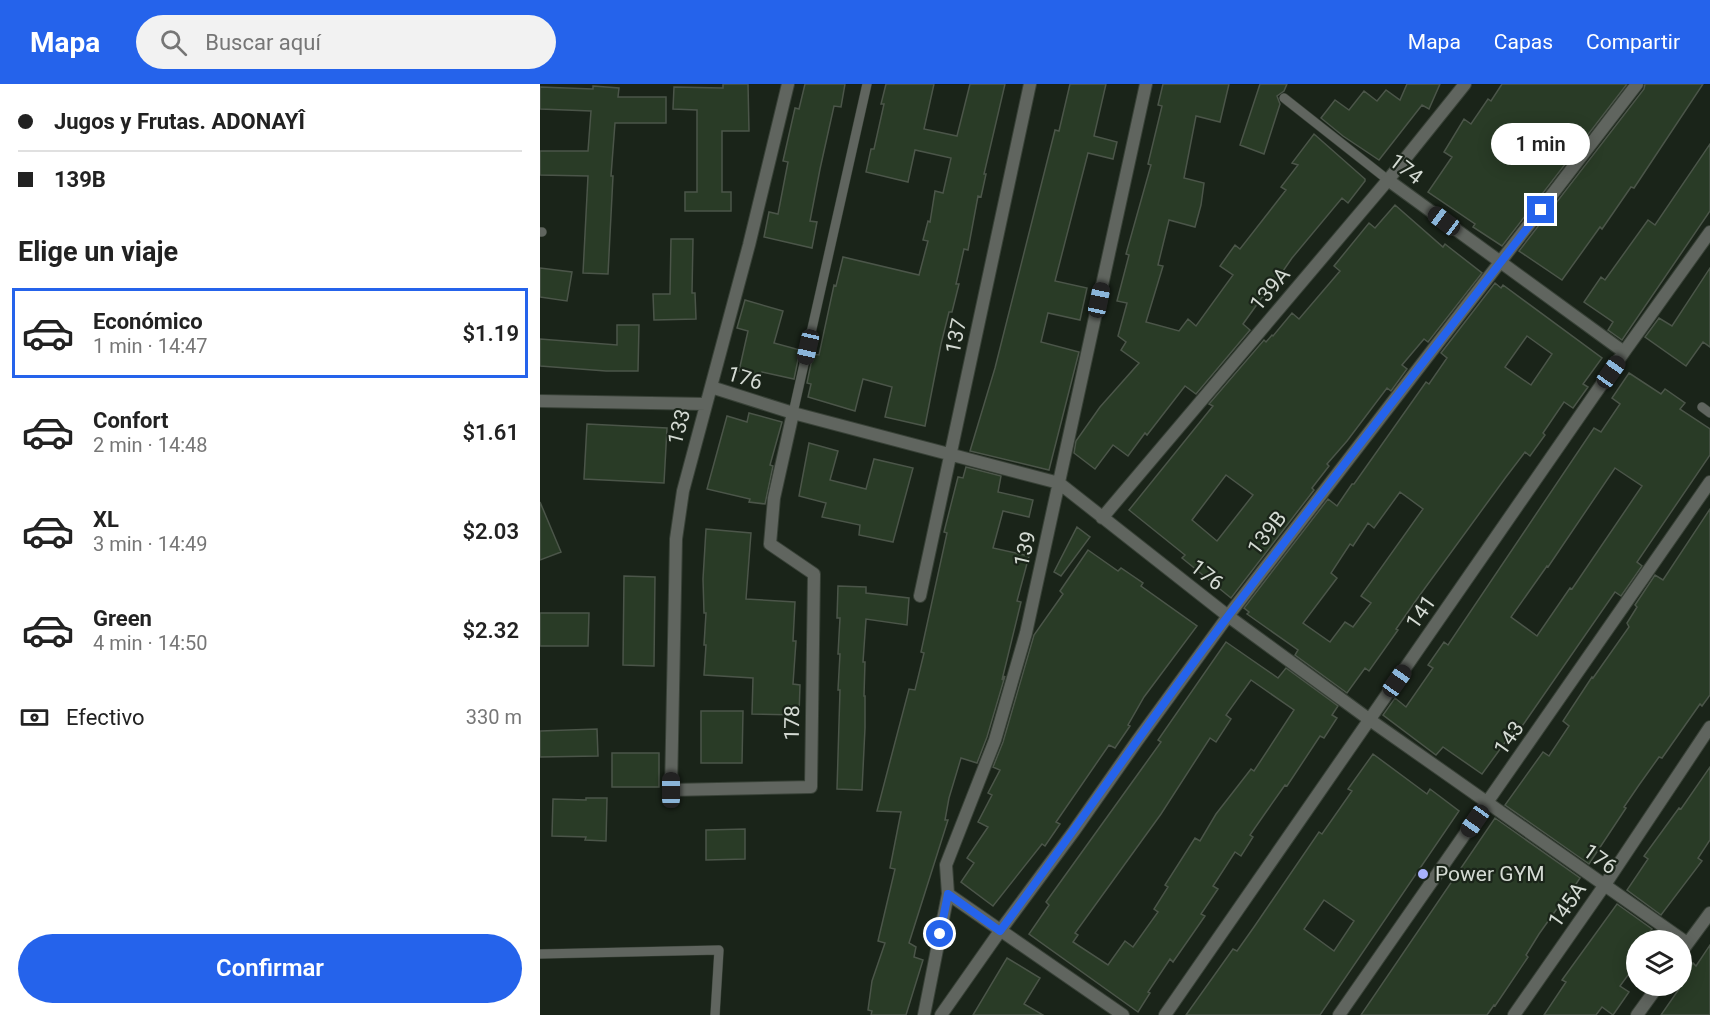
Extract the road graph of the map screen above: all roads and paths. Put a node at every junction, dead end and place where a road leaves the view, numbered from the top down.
1 (788, 84) edge
2 (867, 84) edge
3 (1030, 84) edge
4 (1146, 84) edge
5 (1465, 84) edge
6 (1637, 84) edge
7 (1284, 98) dead end
8 (1388, 180) junction
9 (1710, 232) edge
10 (1500, 263) junction
11 (1624, 352) junction
12 (711, 387) junction
13 (540, 401) edge
14 (706, 404) junction
15 (793, 413) junction
16 (950, 455) junction
17 (1710, 482) edge
18 (1059, 483) junction
19 (1102, 518) junction
20 (920, 596) dead end
21 (1228, 616) junction
22 (1370, 720) junction
23 (1710, 727) edge
24 (671, 790) joint
25 (1488, 802) junction
26 (1604, 886) junction
27 (948, 894) junction
28 (1710, 913) edge
29 (1662, 930) edge
30 (1000, 931) junction
31 (1692, 937) edge
32 (540, 954) edge
33 (1651, 996) edge
34 (715, 1015) edge
35 (924, 1015) edge
36 (941, 1015) edge
37 (1123, 1015) edge
38 (1165, 1015) edge
39 (1339, 1015) edge
40 (1514, 1015) edge
41 (1637, 1015) edge

1 - 12 street, 133
2 - 15 lane
3 - 16 street, 137
4 - 18 street, 139
5 - 8 street, 139A
6 - 10 street, 139B
7 - 8 lane, 174
8 - 10 street, 174
8 - 19 street, 139A
9 - 11 street, 141
10 - 11 street, 174
10 - 21 street, 139B
11 - 22 street, 141
12 - 14 street, 133
12 - 15 street, 176
13 - 14 street, 176
14 - 24 street, 133
15 - 16 street, 176
15 - 24 street, 178
16 - 18 street, 176
16 - 20 street, 137
17 - 25 street, 143
18 - 19 street, 176
18 - 27 street, 139
19 - 21 street, 176
21 - 22 street, 176
21 - 30 street, 139B
22 - 25 street, 176
22 - 38 street, 141
23 - 26 street, 145A
25 - 26 street, 176
25 - 39 street, 143
26 - 29 street, 176
26 - 40 street, 145A
27 - 30 street
27 - 35 street, 139
28 - 31 street
30 - 36 street, 139B
30 - 37 street
32 - 34 lane
33 - 41 street

